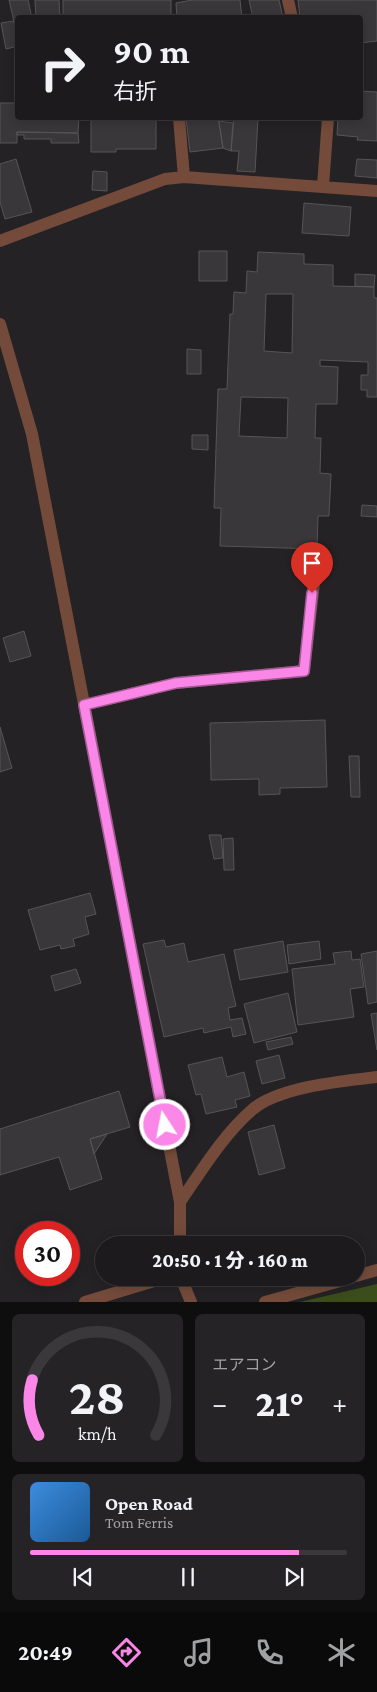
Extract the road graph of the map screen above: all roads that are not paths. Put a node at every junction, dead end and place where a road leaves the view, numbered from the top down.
1 (288, 0) edge
2 (291, 15) edge
3 (179, 120) edge
4 (328, 120) edge
5 (184, 177) junction
6 (324, 186) junction
7 (377, 191) edge
8 (0, 241) edge
9 (0, 324) edge
10 (315, 574) dead end
11 (84, 705) junction
12 (377, 1077) edge
13 (180, 1202) junction
14 (180, 1236) edge
15 (138, 1286) edge
16 (184, 1286) edge
17 (322, 1286) edge
18 (85, 1302) edge
19 (191, 1302) edge
20 (265, 1302) edge

1 - 2 street
3 - 5 street
4 - 6 street
5 - 6 street
5 - 8 street
6 - 7 street
9 - 11 street
10 - 11 street
11 - 13 street
12 - 13 street
13 - 14 street
15 - 18 street
16 - 19 street
17 - 20 street

